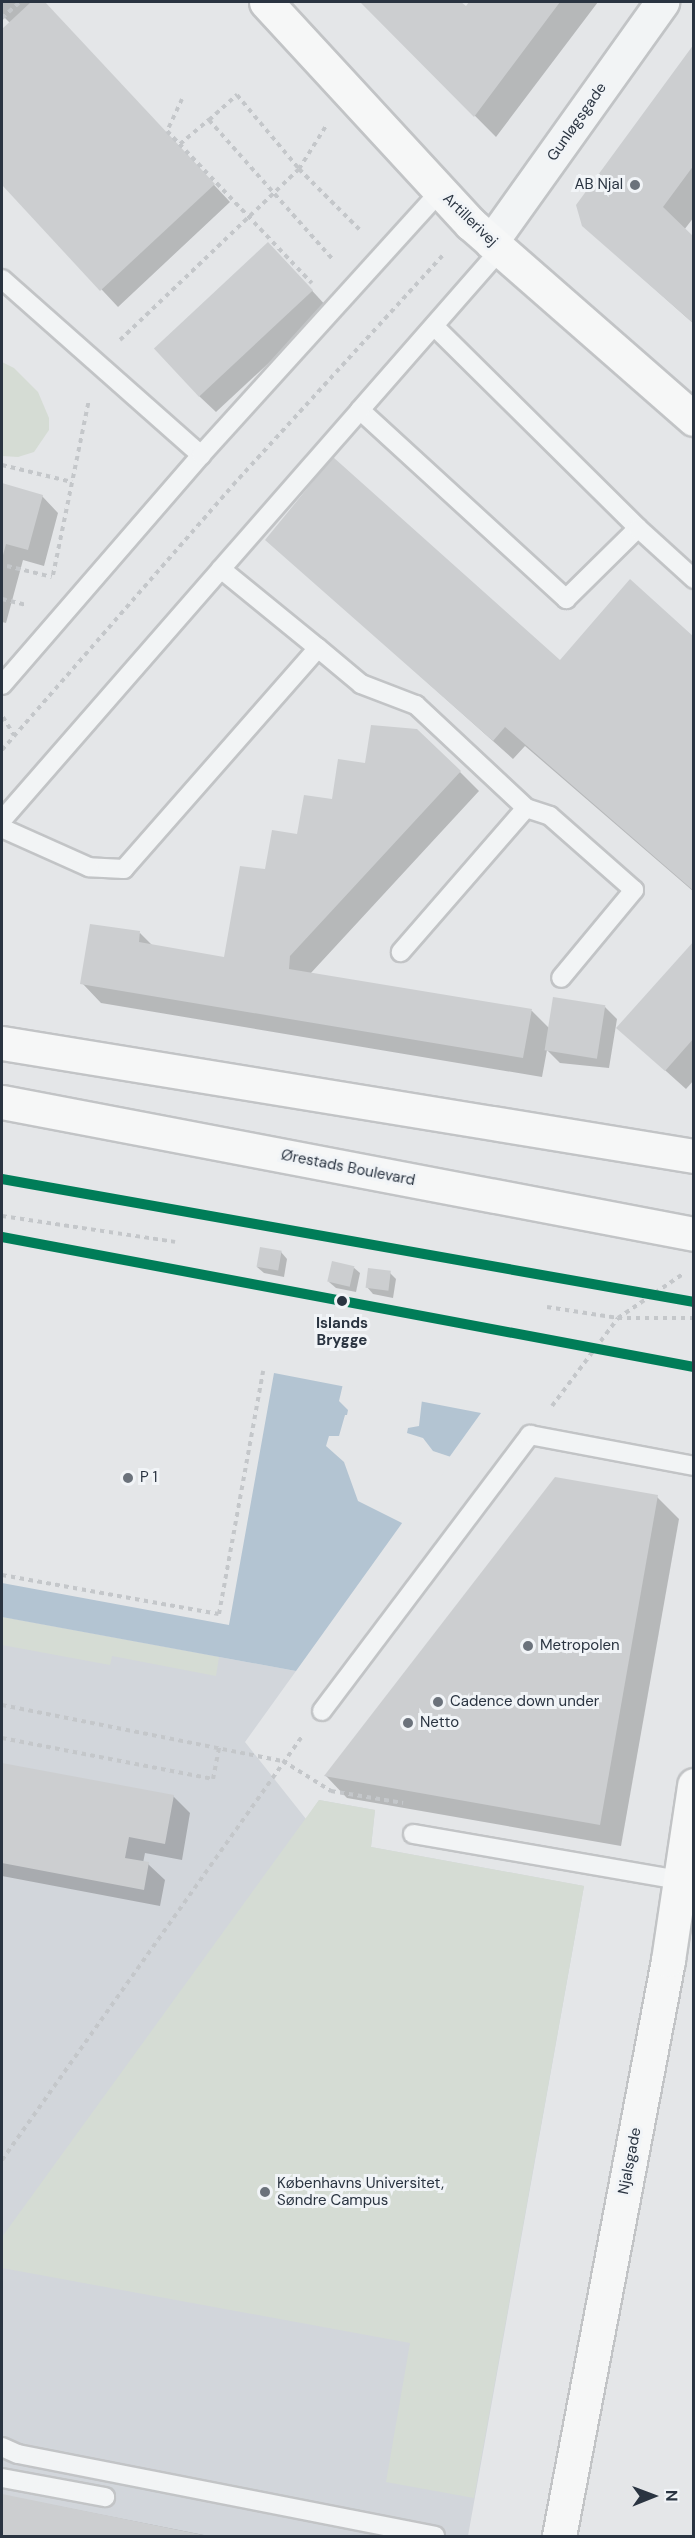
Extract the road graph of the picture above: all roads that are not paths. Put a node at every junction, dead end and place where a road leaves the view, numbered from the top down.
1 (266, 2) edge
2 (662, 2) edge
3 (440, 190) junction
4 (488, 239) junction
5 (2, 279) edge
6 (434, 326) junction
7 (360, 410) junction
8 (693, 418) edge
9 (201, 455) junction
10 (638, 528) junction
11 (221, 569) junction
12 (693, 579) edge
13 (318, 648) junction
14 (2, 685) edge
15 (526, 808) junction
16 (2, 820) edge
17 (2, 828) edge
18 (401, 952) dead end
19 (561, 978) dead end
20 (2, 1043) edge
21 (2, 1102) edge
22 (693, 1155) edge
23 (693, 1234) edge
24 (693, 1466) edge
25 (322, 1711) dead end
26 (693, 1785) edge
27 (413, 1834) dead end
28 (678, 1880) junction
29 (2, 2447) edge
30 (2, 2478) edge
31 (105, 2497) dead end
32 (435, 2536) edge
33 (559, 2536) edge

1 - 3 street, Artillerivej
2 - 4 street, Gunløgsgade
3 - 4 street, Artillerivej
3 - 9 lane
4 - 6 lane
4 - 8 street, Artillerivej
5 - 9 lane
6 - 7 lane
6 - 10 lane
7 - 10 lane
7 - 11 lane
9 - 14 lane
10 - 12 lane
11 - 13 lane
11 - 16 lane
13 - 15 lane
13 - 17 lane
15 - 18 lane
15 - 19 lane
20 - 22 street
21 - 23 street, Ørestads Boulevard
24 - 25 lane
26 - 28 street, Njalsgade
27 - 28 lane
28 - 33 street, Njalsgade
29 - 32 lane
30 - 31 lane

